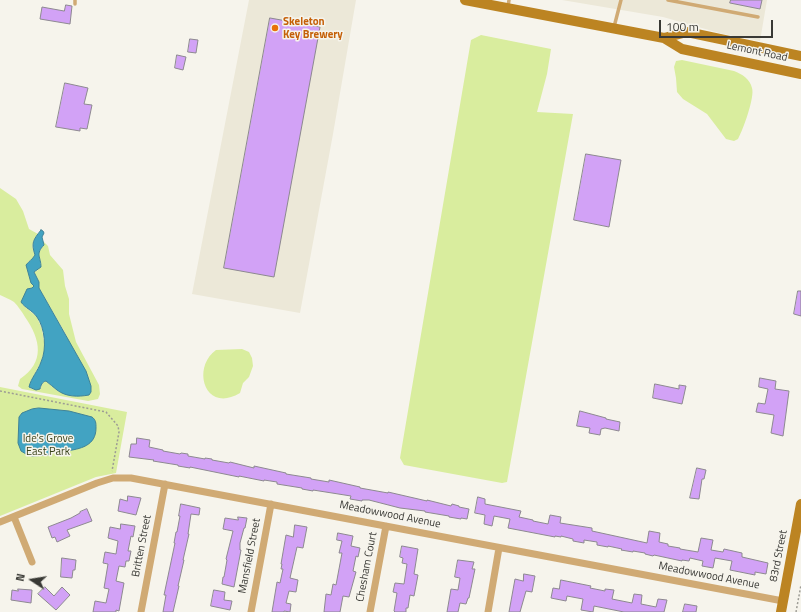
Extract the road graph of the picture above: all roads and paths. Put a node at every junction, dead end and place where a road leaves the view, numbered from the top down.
1 (465, 0) edge
2 (621, 0) edge
3 (668, 0) edge
4 (509, 4) edge
5 (758, 17) dead end
6 (614, 28) junction
7 (664, 38) junction
8 (801, 56) edge
9 (801, 74) edge
10 (0, 391) edge
11 (111, 479) junction
12 (165, 484) junction
13 (271, 504) junction
14 (801, 504) edge
15 (14, 516) junction
16 (0, 522) edge
17 (386, 526) junction
18 (500, 548) junction
19 (32, 562) dead end
20 (801, 585) edge
21 (783, 601) junction
22 (140, 612) edge
23 (251, 612) edge
24 (370, 612) edge
25 (488, 612) edge
26 (781, 612) edge
27 (796, 612) edge

1 - 4 main road, Lemont Road
2 - 6 lane
3 - 5 lane
4 - 6 main road, Lemont Road
6 - 7 main road, Lemont Road
7 - 8 main road, Lemont Road
7 - 9 main road, Lemont Road
10 - 11 path
11 - 12 street, Meadowwood Avenue
11 - 15 street, Meadowwood Avenue
12 - 13 street, Meadowwood Avenue
12 - 22 street, Britten Street
13 - 17 street, Meadowwood Avenue
13 - 23 street, Mansfield Street
14 - 21 main road, 83rd Street
15 - 16 street, Meadowwood Avenue
15 - 19 street
17 - 18 street, Meadowwood Avenue
17 - 24 street, Chesham Court
18 - 21 street, Meadowwood Avenue
18 - 25 street
20 - 27 path
21 - 26 main road, 83rd Street

